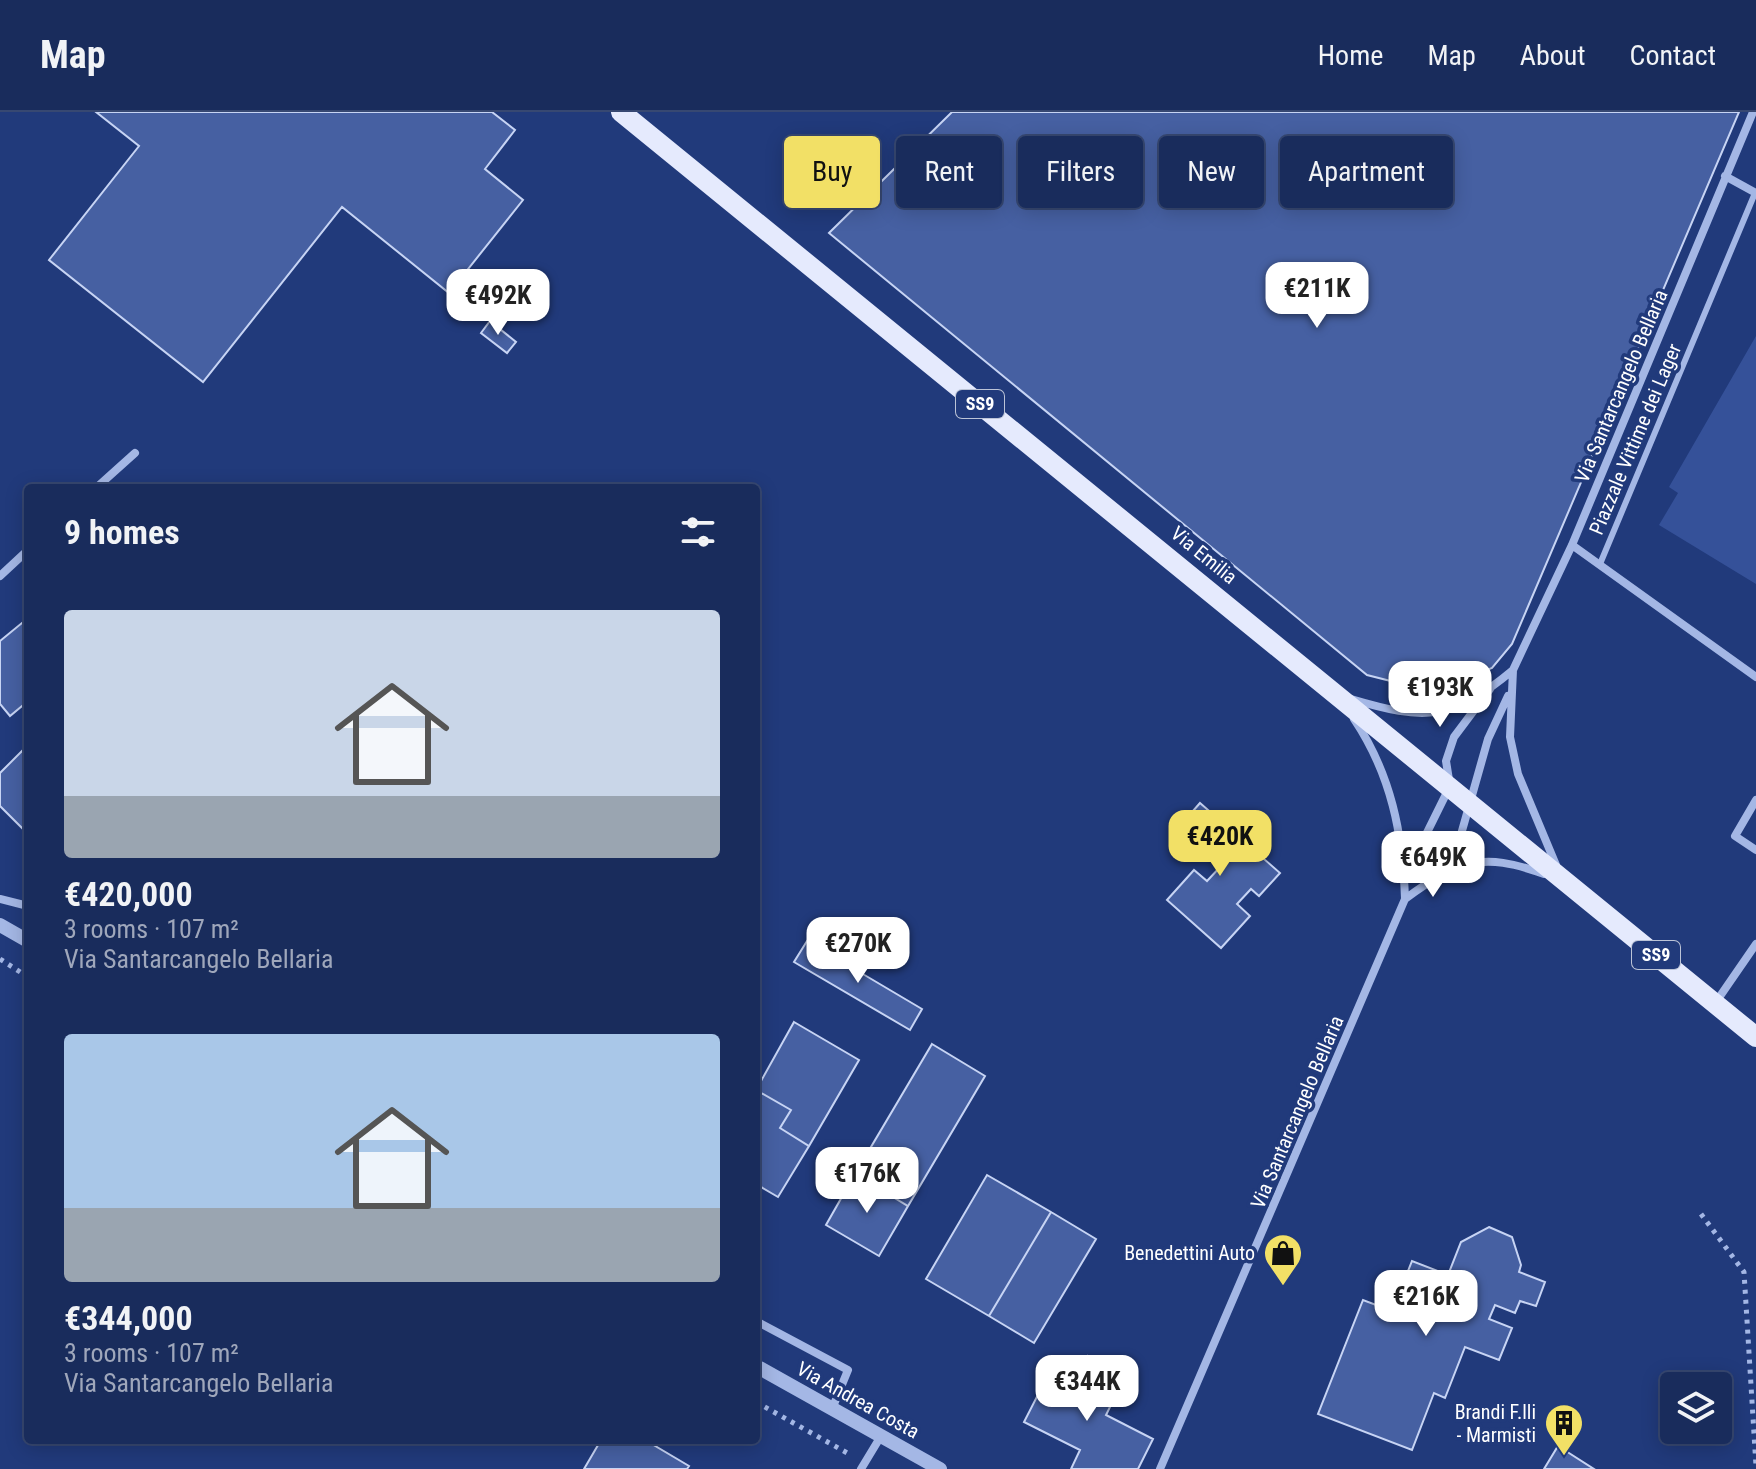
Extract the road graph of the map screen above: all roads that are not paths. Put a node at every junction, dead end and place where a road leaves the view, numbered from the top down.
1 (621, 112) edge
2 (1753, 112) edge
3 (1725, 176) junction
4 (1756, 193) edge
5 (135, 453) dead end
6 (100, 484) edge
7 (1572, 545) junction
8 (24, 554) edge
9 (1600, 564) junction
10 (0, 576) edge
11 (1513, 670) junction
12 (1756, 677) edge
13 (1490, 689) junction
14 (1510, 692) junction
15 (1338, 695) junction
16 (1450, 786) junction
17 (1756, 800) edge
18 (1470, 803) junction
19 (1756, 850) edge
20 (1441, 873) junction
21 (1405, 877) junction
22 (1567, 882) junction
23 (0, 899) edge
24 (1405, 899) junction
25 (24, 905) edge
26 (0, 925) edge
27 (24, 939) edge
28 (1756, 944) edge
29 (1715, 1003) junction
30 (1751, 1032) edge
31 (760, 1323) edge
32 (760, 1368) edge
33 (832, 1409) junction
34 (881, 1436) junction
35 (863, 1466) edge
36 (940, 1469) edge
37 (1160, 1469) edge

1 - 15 main road, Via Emilia / SS9
2 - 3 street, Via Santarcangelo Bellaria
3 - 4 street
3 - 7 street, Via Santarcangelo Bellaria
4 - 9 lane, Piazzale Vittime dei Lager
5 - 6 street
7 - 9 street
7 - 11 street, Via Santarcangelo Bellaria
8 - 10 street
9 - 12 street, Piazzale Vittime dei Lager
11 - 13 street, Via Santarcangelo Bellaria
11 - 14 street, Via Santarcangelo Bellaria
13 - 15 street, Via Santarcangelo Bellaria
13 - 16 street, Via Santarcangelo Bellaria
14 - 18 street, Via Santarcangelo Bellaria
14 - 22 street, Via Santarcangelo Bellaria
15 - 16 main road, Via Emilia / SS9
15 - 21 street, Via Santarcangelo Bellaria
16 - 18 main road, Via Emilia / SS9
16 - 21 street, Via Santarcangelo Bellaria
17 - 19 street
18 - 20 street, Via Santarcangelo Bellaria
18 - 22 main road, Via Emilia / SS9
20 - 22 street, Via Santarcangelo Bellaria
20 - 24 street, Via Santarcangelo Bellaria
21 - 24 street, Via Santarcangelo Bellaria
22 - 29 main road, Via Emilia / SS9
23 - 25 street
24 - 37 street, Via Santarcangelo Bellaria
26 - 27 street
28 - 29 street
29 - 30 main road, Via Emilia / SS9
31 - 33 street
32 - 33 street, Via Andrea Costa
33 - 34 street, Via Andrea Costa
34 - 35 street
34 - 36 street, Via Andrea Costa

